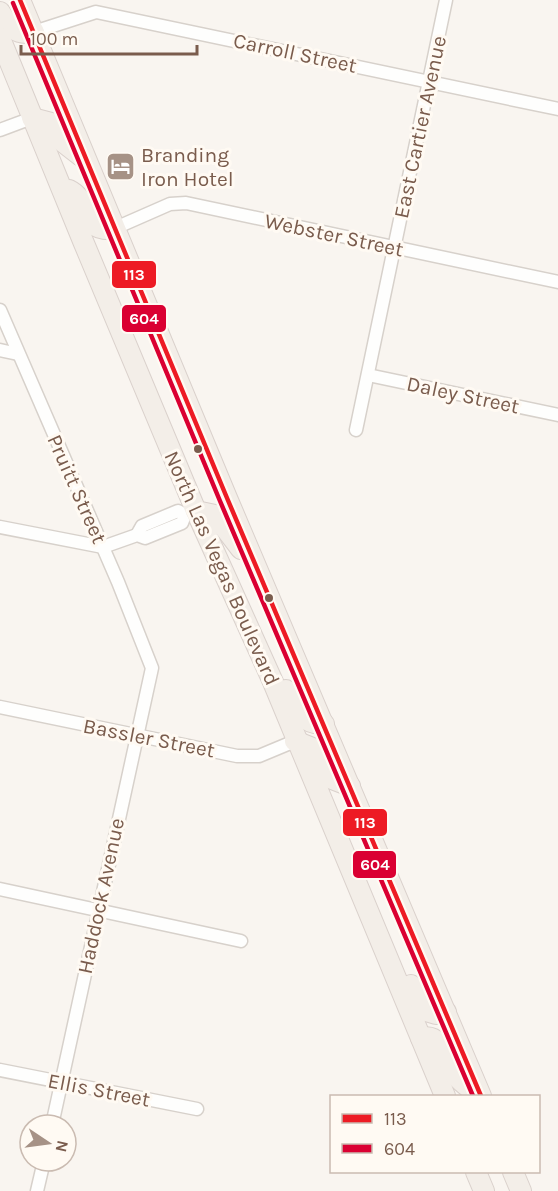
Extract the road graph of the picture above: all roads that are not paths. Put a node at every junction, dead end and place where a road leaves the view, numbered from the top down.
1 (20, 0) edge
2 (447, 0) edge
3 (0, 12) edge
4 (34, 32) junction
5 (0, 38) edge
6 (430, 82) junction
7 (558, 109) edge
8 (32, 118) junction
9 (0, 130) edge
10 (84, 159) junction
11 (61, 188) junction
12 (113, 229) junction
13 (395, 248) junction
14 (558, 282) edge
15 (0, 310) edge
16 (0, 350) edge
17 (18, 354) junction
18 (368, 375) junction
19 (558, 415) edge
20 (356, 430) dead end
21 (191, 513) junction
22 (0, 527) edge
23 (103, 547) junction
24 (252, 554) junction
25 (152, 668) joint
26 (268, 672) junction
27 (0, 707) edge
28 (324, 724) junction
29 (136, 736) junction
30 (296, 741) junction
31 (350, 786) junction
32 (0, 890) edge
33 (98, 910) junction
34 (241, 941) dead end
35 (391, 968) junction
36 (446, 1012) junction
37 (421, 1038) junction
38 (0, 1070) edge
39 (61, 1083) junction
40 (445, 1095) edge
41 (480, 1095) edge
42 (481, 1095) edge
43 (197, 1109) dead end
44 (54, 1113) edge
45 (41, 1173) edge
46 (476, 1173) edge
47 (513, 1173) edge
48 (37, 1191) edge
49 (484, 1191) edge
50 (521, 1191) edge

1 - 4 main road, North Las Vegas Boulevard
2 - 6 street, East Cartier Avenue
3 - 4 main road
4 - 6 street, Carroll Street
4 - 10 main road, North Las Vegas Boulevard
5 - 8 main road, North Las Vegas Boulevard
6 - 7 street, Carroll Street
6 - 13 street, East Cartier Avenue
8 - 9 street
8 - 10 main road
8 - 11 main road, North Las Vegas Boulevard
10 - 12 main road, North Las Vegas Boulevard
11 - 12 main road
11 - 21 main road, North Las Vegas Boulevard
12 - 13 street, Webster Street
12 - 24 main road, North Las Vegas Boulevard
13 - 14 street, Webster Street
13 - 18 street, East Cartier Avenue
15 - 17 street, Pruitt Street
16 - 17 street
17 - 23 street, Pruitt Street
18 - 19 street, Daley Street
18 - 20 street, East Cartier Avenue
21 - 23 street
21 - 24 main road
21 - 26 main road, North Las Vegas Boulevard
22 - 23 street
23 - 25 street, Pruitt Street
24 - 28 main road, North Las Vegas Boulevard
25 - 29 street, Haddock Avenue
26 - 28 main road
26 - 30 main road, North Las Vegas Boulevard
27 - 29 street, Bassler Street
28 - 31 main road, North Las Vegas Boulevard
29 - 30 street, Bassler Street
29 - 33 street, Haddock Avenue
30 - 31 main road
30 - 35 main road, North Las Vegas Boulevard
31 - 36 main road, North Las Vegas Boulevard
32 - 33 street
33 - 34 street
33 - 39 street, Haddock Avenue
35 - 36 main road
35 - 37 main road, North Las Vegas Boulevard
36 - 42 main road, North Las Vegas Boulevard
37 - 40 main road, North Las Vegas Boulevard
37 - 41 main road
38 - 39 street, Ellis Street
39 - 43 street, Ellis Street
39 - 44 street, Haddock Avenue
45 - 48 street
46 - 49 main road
47 - 50 main road

